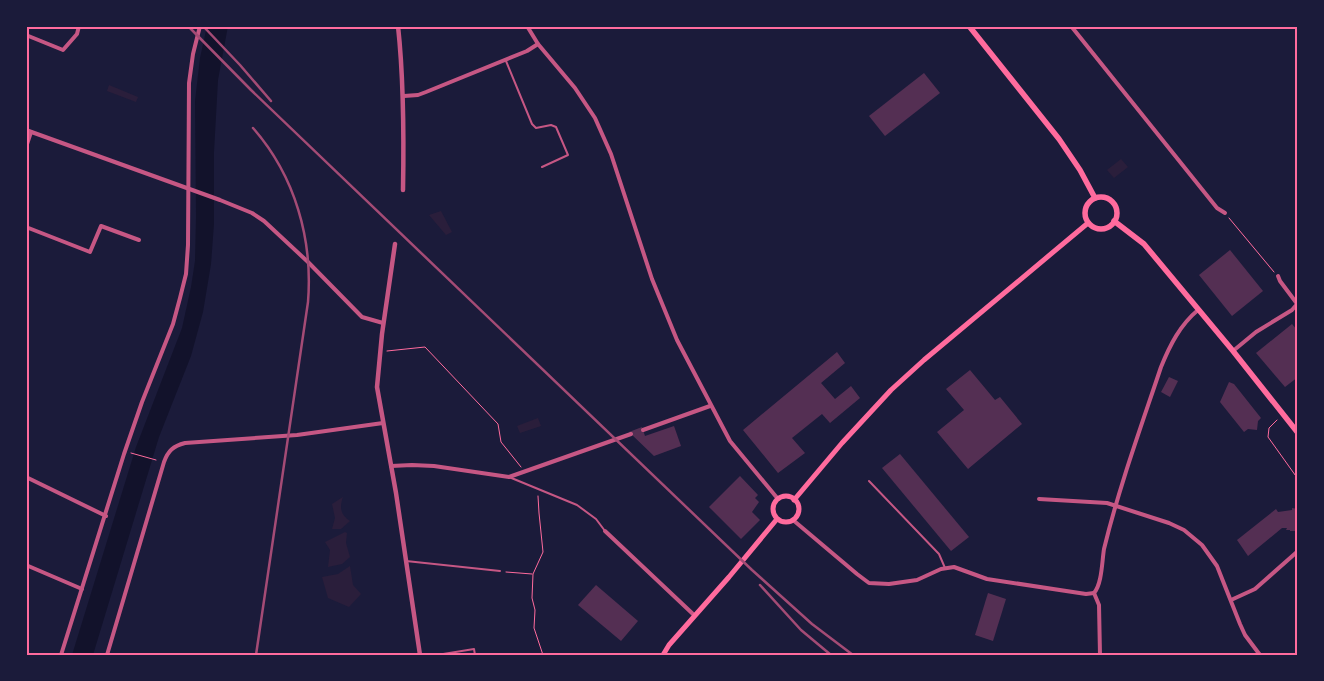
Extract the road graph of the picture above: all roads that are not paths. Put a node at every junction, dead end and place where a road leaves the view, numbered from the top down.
1 (79, 26) edge
2 (200, 26) edge
3 (398, 26) edge
4 (527, 26) edge
5 (1071, 26) edge
6 (972, 27) edge
7 (26, 35) edge
8 (538, 44) junction
9 (506, 59) junction
10 (404, 96) junction
11 (26, 130) edge
12 (31, 132) junction
13 (26, 147) edge
14 (542, 168) dead end
15 (191, 189) junction
16 (403, 190) dead end
17 (1095, 198) junction
18 (1225, 213) road end
19 (1114, 222) junction
20 (1088, 223) junction
21 (26, 227) edge
22 (139, 240) dead end
23 (395, 244) dead end
24 (1278, 276) road end
25 (1298, 304) edge
26 (1198, 310) junction
27 (383, 323) junction
28 (1232, 351) junction
29 (710, 406) junction
30 (383, 423) junction
31 (643, 430) dead end
32 (1298, 433) edge
33 (632, 434) dead end
34 (391, 466) junction
35 (26, 477) edge
36 (509, 477) junction
37 (869, 481) dead end
38 (778, 499) junction
39 (794, 500) junction
40 (1039, 500) dead end
41 (1117, 506) junction
42 (106, 516) junction
43 (777, 519) junction
44 (793, 520) junction
45 (605, 531) joint
46 (1298, 552) edge
47 (406, 561) junction
48 (26, 565) edge
49 (945, 568) junction
50 (500, 571) road end
51 (82, 589) junction
52 (1094, 593) junction
53 (1230, 600) junction
54 (694, 615) junction
55 (61, 655) edge
56 (107, 655) edge
57 (420, 655) edge
58 (437, 655) edge
59 (475, 655) edge
60 (663, 655) edge
61 (1100, 655) edge
62 (1260, 655) edge

1 - 7 street
2 - 15 street
3 - 10 street
4 - 8 street
5 - 18 street
6 - 17 main road
8 - 9 street
8 - 29 street
9 - 10 street
9 - 14 lane
10 - 16 street
11 - 12 street
12 - 13 street
12 - 15 street
15 - 27 street
15 - 42 street
17 - 19 main road
17 - 20 main road
19 - 20 main road
19 - 26 main road
20 - 39 main road
21 - 22 street
23 - 27 street
24 - 25 street
25 - 28 street
26 - 28 main road
26 - 41 street
27 - 30 street
28 - 32 main road
29 - 31 street
29 - 38 street
30 - 34 street
30 - 56 street
33 - 36 street
34 - 36 street
34 - 47 street
35 - 42 street
36 - 45 lane
37 - 49 lane
38 - 39 main road
38 - 43 main road
39 - 44 main road
40 - 41 street
41 - 52 street
41 - 53 street
42 - 51 street
43 - 44 main road
43 - 54 main road
44 - 49 street
45 - 54 street
46 - 53 street
47 - 50 lane
47 - 57 street
48 - 51 street
49 - 52 street
51 - 55 street
52 - 61 street
53 - 62 street
54 - 60 main road
58 - 59 lane

